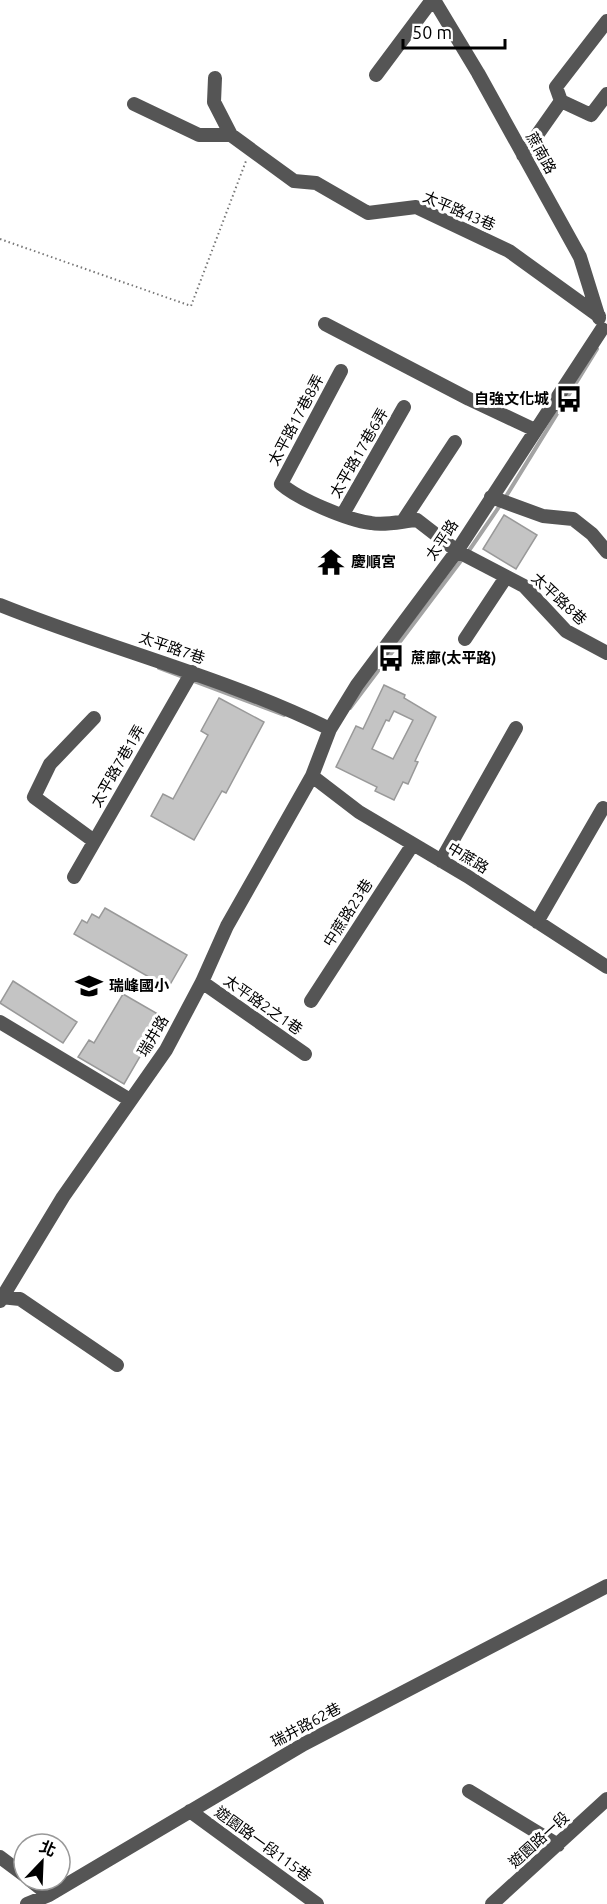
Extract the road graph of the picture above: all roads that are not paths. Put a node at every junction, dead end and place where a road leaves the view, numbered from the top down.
1 (433, 0) edge
2 (607, 21) edge
3 (376, 75) dead end
4 (215, 78) dead end
5 (607, 94) edge
6 (561, 101) junction
7 (134, 104) dead end
8 (231, 135) junction
9 (523, 155) junction
10 (325, 324) dead end
11 (603, 326) edge
12 (341, 371) dead end
13 (404, 407) dead end
14 (535, 430) junction
15 (455, 442) dead end
16 (490, 496) junction
17 (343, 514) junction
18 (403, 521) junction
19 (457, 551) junction
20 (607, 552) edge
21 (506, 576) junction
22 (0, 605) edge
23 (465, 639) dead end
24 (607, 653) edge
25 (192, 672) junction
26 (94, 718) dead end
27 (516, 728) dead end
28 (330, 729) junction
29 (312, 776) junction
30 (603, 808) dead end
31 (94, 841) junction
32 (413, 844) junction
33 (441, 861) junction
34 (74, 877) dead end
35 (537, 922) junction
36 (607, 967) edge
37 (202, 982) junction
38 (312, 1001) dead end
39 (0, 1022) edge
40 (305, 1054) dead end
41 (130, 1100) junction
42 (1, 1298) edge
43 (117, 1365) dead end
44 (607, 1586) edge
45 (469, 1791) dead end
46 (607, 1799) edge
47 (190, 1811) junction
48 (558, 1845) junction
49 (45, 1892) edge
50 (49, 1895) junction
51 (27, 1904) edge
52 (317, 1904) edge
53 (492, 1904) edge

1 - 3 street
1 - 9 street, 蔗南路
2 - 6 street
4 - 8 street
5 - 6 street
6 - 9 street
7 - 8 street
8 - 11 street, 太平路43巷
9 - 11 street, 蔗南路
10 - 14 street
11 - 14 street, 太平路
12 - 17 street, 太平路17巷8弄
13 - 17 street, 太平路17巷6弄
14 - 16 street, 太平路
15 - 18 street
16 - 19 street, 太平路
16 - 20 street
17 - 18 street
18 - 19 street, 太平路8巷
19 - 21 street, 太平路8巷
19 - 28 street, 太平路
21 - 23 street
21 - 24 street, 太平路8巷
22 - 25 street, 太平路7巷
25 - 28 street, 太平路7巷
25 - 31 street, 太平路7巷1弄
26 - 31 street
27 - 33 street
28 - 29 street, 太平路
29 - 32 street, 中蔗路
29 - 37 street, 瑞井路
30 - 35 street
31 - 34 street, 太平路7巷1弄
32 - 33 street, 中蔗路
32 - 38 street, 中蔗路23巷
33 - 35 street, 中蔗路
35 - 36 street, 中蔗路
37 - 40 street, 太平路2之1巷
37 - 41 street, 瑞井路
39 - 41 street
41 - 42 street, 瑞井路
42 - 43 street
44 - 47 street, 瑞井路62巷
45 - 48 street
46 - 48 street, 遊園路一段
47 - 50 street, 瑞井路62巷
47 - 52 street, 遊園路一段115巷
48 - 53 street, 遊園路一段
49 - 50 street
50 - 51 street, 瑞井路62巷

